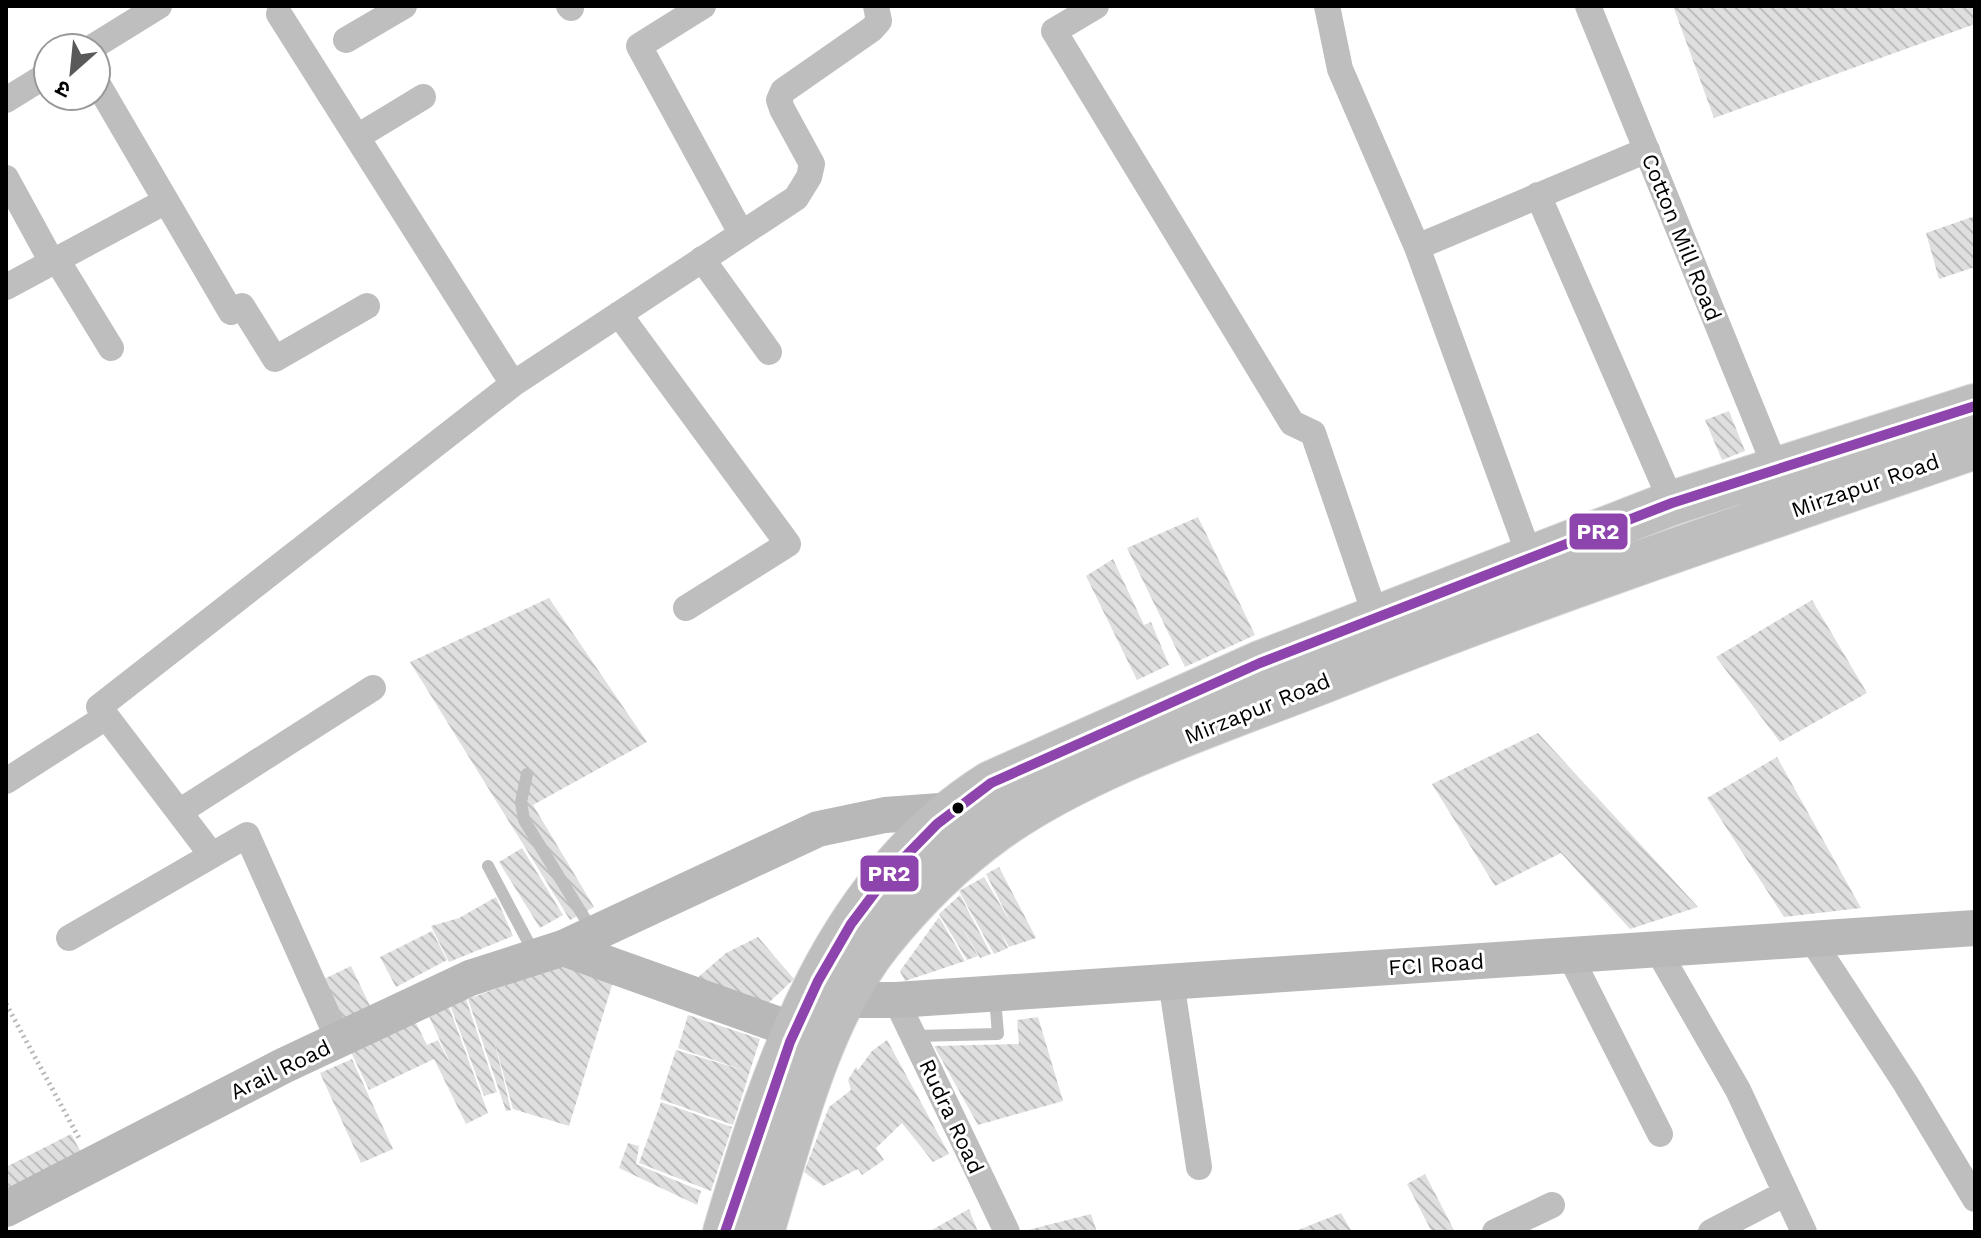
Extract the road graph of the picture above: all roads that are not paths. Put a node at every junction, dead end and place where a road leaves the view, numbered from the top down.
1 (159, 6) edge
2 (404, 6) edge
3 (703, 6) edge
4 (876, 6) edge
5 (1096, 6) edge
6 (1327, 6) edge
7 (1588, 6) edge
8 (279, 14) dead end
9 (112, 35) edge
10 (346, 40) dead end
11 (32, 84) edge
12 (423, 97) dead end
13 (6, 100) edge
14 (112, 108) edge
15 (357, 137) junction
16 (1647, 150) junction
17 (6, 178) edge
18 (1538, 195) junction
19 (166, 201) junction
20 (741, 233) junction
21 (1417, 247) junction
22 (702, 259) junction
23 (54, 261) junction
24 (6, 287) edge
25 (367, 306) dead end
26 (619, 314) junction
27 (111, 348) dead end
28 (769, 352) dead end
29 (513, 384) junction
30 (1975, 406) edge
31 (1975, 447) edge
32 (1776, 468) junction
33 (1672, 503) junction
34 (1792, 510) junction
35 (1531, 560) junction
36 (686, 608) dead end
37 (1376, 617) junction
38 (373, 688) dead end
39 (106, 717) junction
40 (527, 774) dead end
41 (6, 781) edge
42 (954, 810) junction
43 (179, 812) junction
44 (211, 854) junction
45 (488, 866) dead end
46 (1975, 928) edge
47 (1810, 937) junction
48 (69, 938) dead end
49 (564, 946) junction
50 (1657, 949) junction
51 (1570, 956) junction
52 (1171, 981) junction
53 (994, 992) junction
54 (843, 1000) junction
55 (896, 1000) junction
56 (811, 1036) junction
57 (914, 1036) junction
58 (339, 1041) junction
59 (1660, 1134) dead end
60 (1199, 1167) dead end
61 (1786, 1193) junction
62 (1975, 1199) edge
63 (1552, 1205) dead end
64 (6, 1209) edge
65 (1498, 1231) edge
66 (725, 1232) edge
67 (762, 1232) edge
68 (1007, 1232) edge
69 (1711, 1232) edge
70 (1804, 1232) edge

1 - 9 street
2 - 10 street
3 - 20 street
4 - 20 street
5 - 37 street
6 - 21 street
7 - 16 street, Cotton Mill Road
8 - 15 street
11 - 13 street
12 - 15 street
14 - 19 street
15 - 29 street
16 - 18 street
16 - 32 street, Cotton Mill Road
17 - 23 street
18 - 21 street
18 - 33 street
19 - 23 street
19 - 25 street
20 - 22 street
21 - 35 street
22 - 26 street
22 - 28 street
23 - 24 street
23 - 27 street
26 - 29 street
26 - 36 street
29 - 39 street
30 - 32 highway, Mirzapur Road
31 - 34 highway, Mirzapur Road
32 - 33 highway, Mirzapur Road
32 - 34 street, Cotton Mill Road
33 - 35 highway, Mirzapur Road
34 - 54 highway, Mirzapur Road
35 - 37 highway, Mirzapur Road
37 - 42 highway, Mirzapur Road
38 - 43 street
39 - 41 street
39 - 43 street
40 - 49 lane
42 - 49 main road, Arail Road
42 - 56 highway, Mirzapur Road
43 - 44 street
44 - 48 street
44 - 58 street
45 - 49 lane
46 - 47 main road, FCI Road
47 - 50 main road, FCI Road
47 - 62 street
49 - 56 main road
49 - 58 main road, Arail Road
50 - 51 main road, FCI Road
50 - 61 street
51 - 52 main road, FCI Road
51 - 59 street
52 - 53 main road, FCI Road
52 - 60 street
53 - 55 main road, FCI Road
53 - 57 lane
54 - 55 main road, FCI Road
54 - 56 highway, Mirzapur Road
55 - 57 street, Rudra Road
56 - 66 highway, Mirzapur Road
56 - 67 highway, Mirzapur Road
57 - 68 street, Rudra Road
58 - 64 main road, Arail Road
61 - 69 street
61 - 70 street
63 - 65 street

